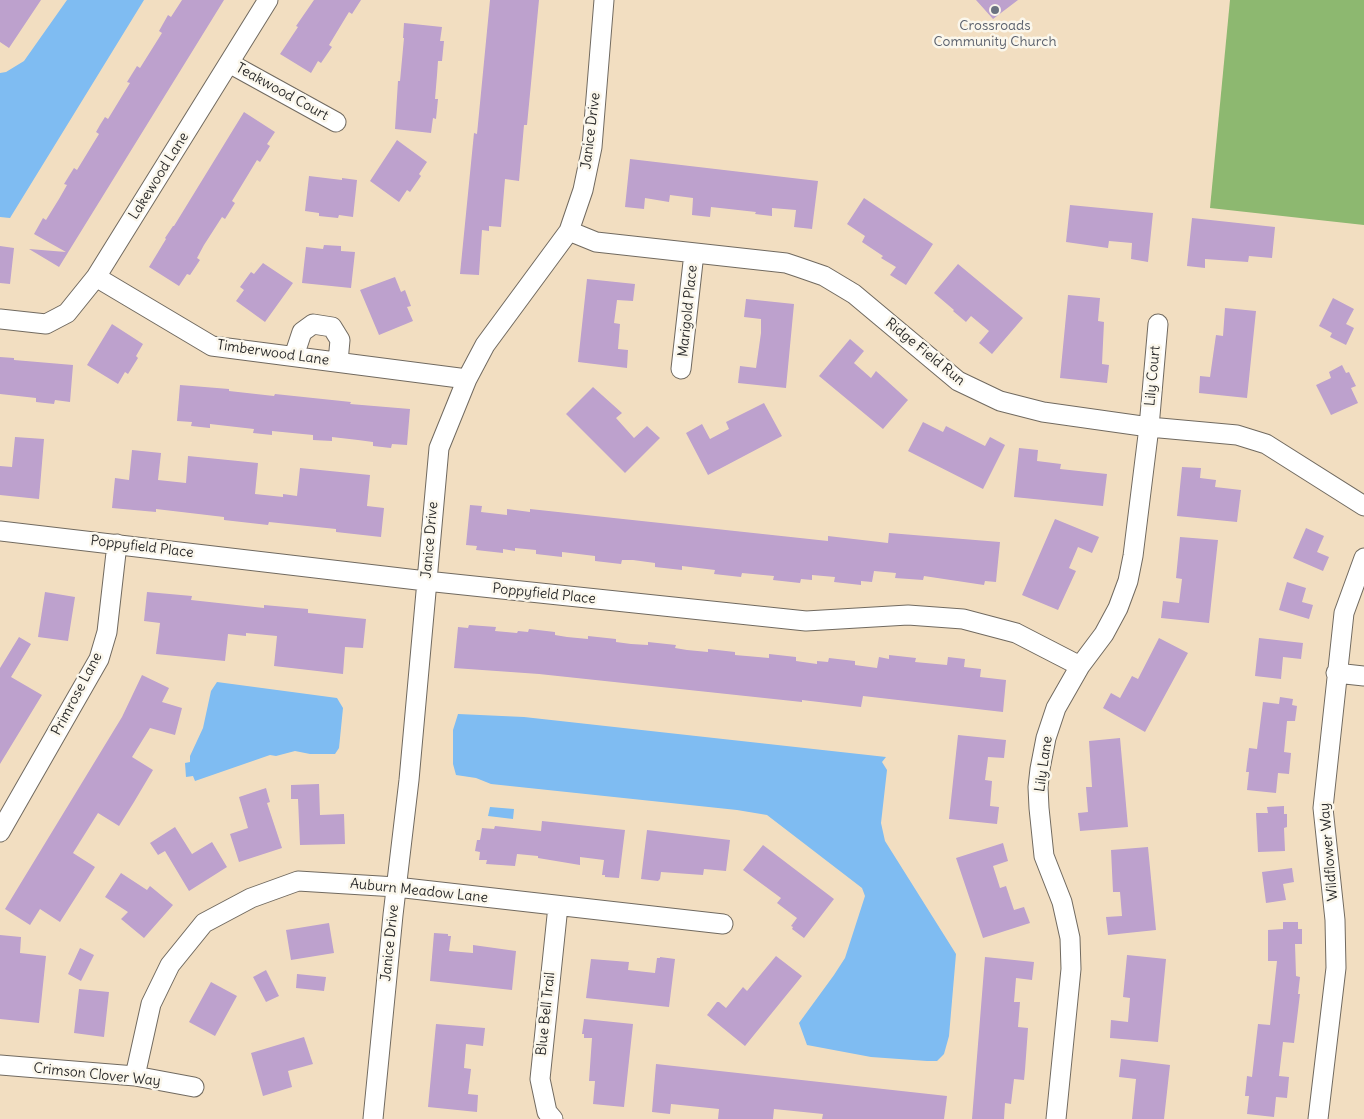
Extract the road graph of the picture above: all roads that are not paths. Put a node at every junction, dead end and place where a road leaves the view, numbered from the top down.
1 (268, 0) edge
2 (604, 0) edge
3 (229, 63) junction
4 (336, 122) dead end
5 (569, 231) junction
6 (694, 253) junction
7 (96, 277) junction
8 (0, 319) edge
9 (1158, 324) dead end
10 (294, 356) junction
11 (338, 362) junction
12 (681, 369) dead end
13 (467, 379) junction
14 (1149, 427) junction
15 (1364, 506) edge
16 (0, 531) edge
17 (117, 544) junction
18 (1364, 558) edge
19 (426, 581) junction
20 (1080, 666) junction
21 (1336, 673) junction
22 (1364, 676) edge
23 (0, 832) edge
24 (396, 888) junction
25 (558, 906) junction
26 (723, 924) dead end
27 (0, 1065) edge
28 (135, 1076) junction
29 (194, 1087) dead end
30 (373, 1119) edge
31 (553, 1119) edge
32 (1056, 1119) edge
33 (1318, 1119) edge

1 - 3 street, Lakewood Lane
2 - 5 street, Janice Drive
3 - 4 street, Teakwood Court
3 - 7 street, Lakewood Lane
5 - 6 street, Ridge Field Run
5 - 13 street, Janice Drive
6 - 12 street, Marigold Place
6 - 14 street, Ridge Field Run
7 - 8 street, Lakewood Lane
7 - 10 street, Timberwood Lane
9 - 14 street, Lily Court
10 - 11 street, Timberwood Lane
10 - 11 street
11 - 13 street, Timberwood Lane
13 - 19 street, Janice Drive
14 - 15 street, Ridge Field Run
14 - 20 street, Lily Lane
16 - 17 street, Poppyfield Place
17 - 19 street, Poppyfield Place
17 - 23 street, Primrose Lane
18 - 21 street, Wildflower Way
19 - 20 street, Poppyfield Place
19 - 24 street, Janice Drive
20 - 32 street, Lily Lane
21 - 22 street
21 - 33 street, Wildflower Way
24 - 25 street, Auburn Meadow Lane
24 - 28 street, Auburn Meadow Lane
24 - 30 street, Janice Drive
25 - 26 street, Auburn Meadow Lane
25 - 31 street, Blue Bell Trail
27 - 28 street, Crimson Clover Way
28 - 29 street, Crimson Clover Way

